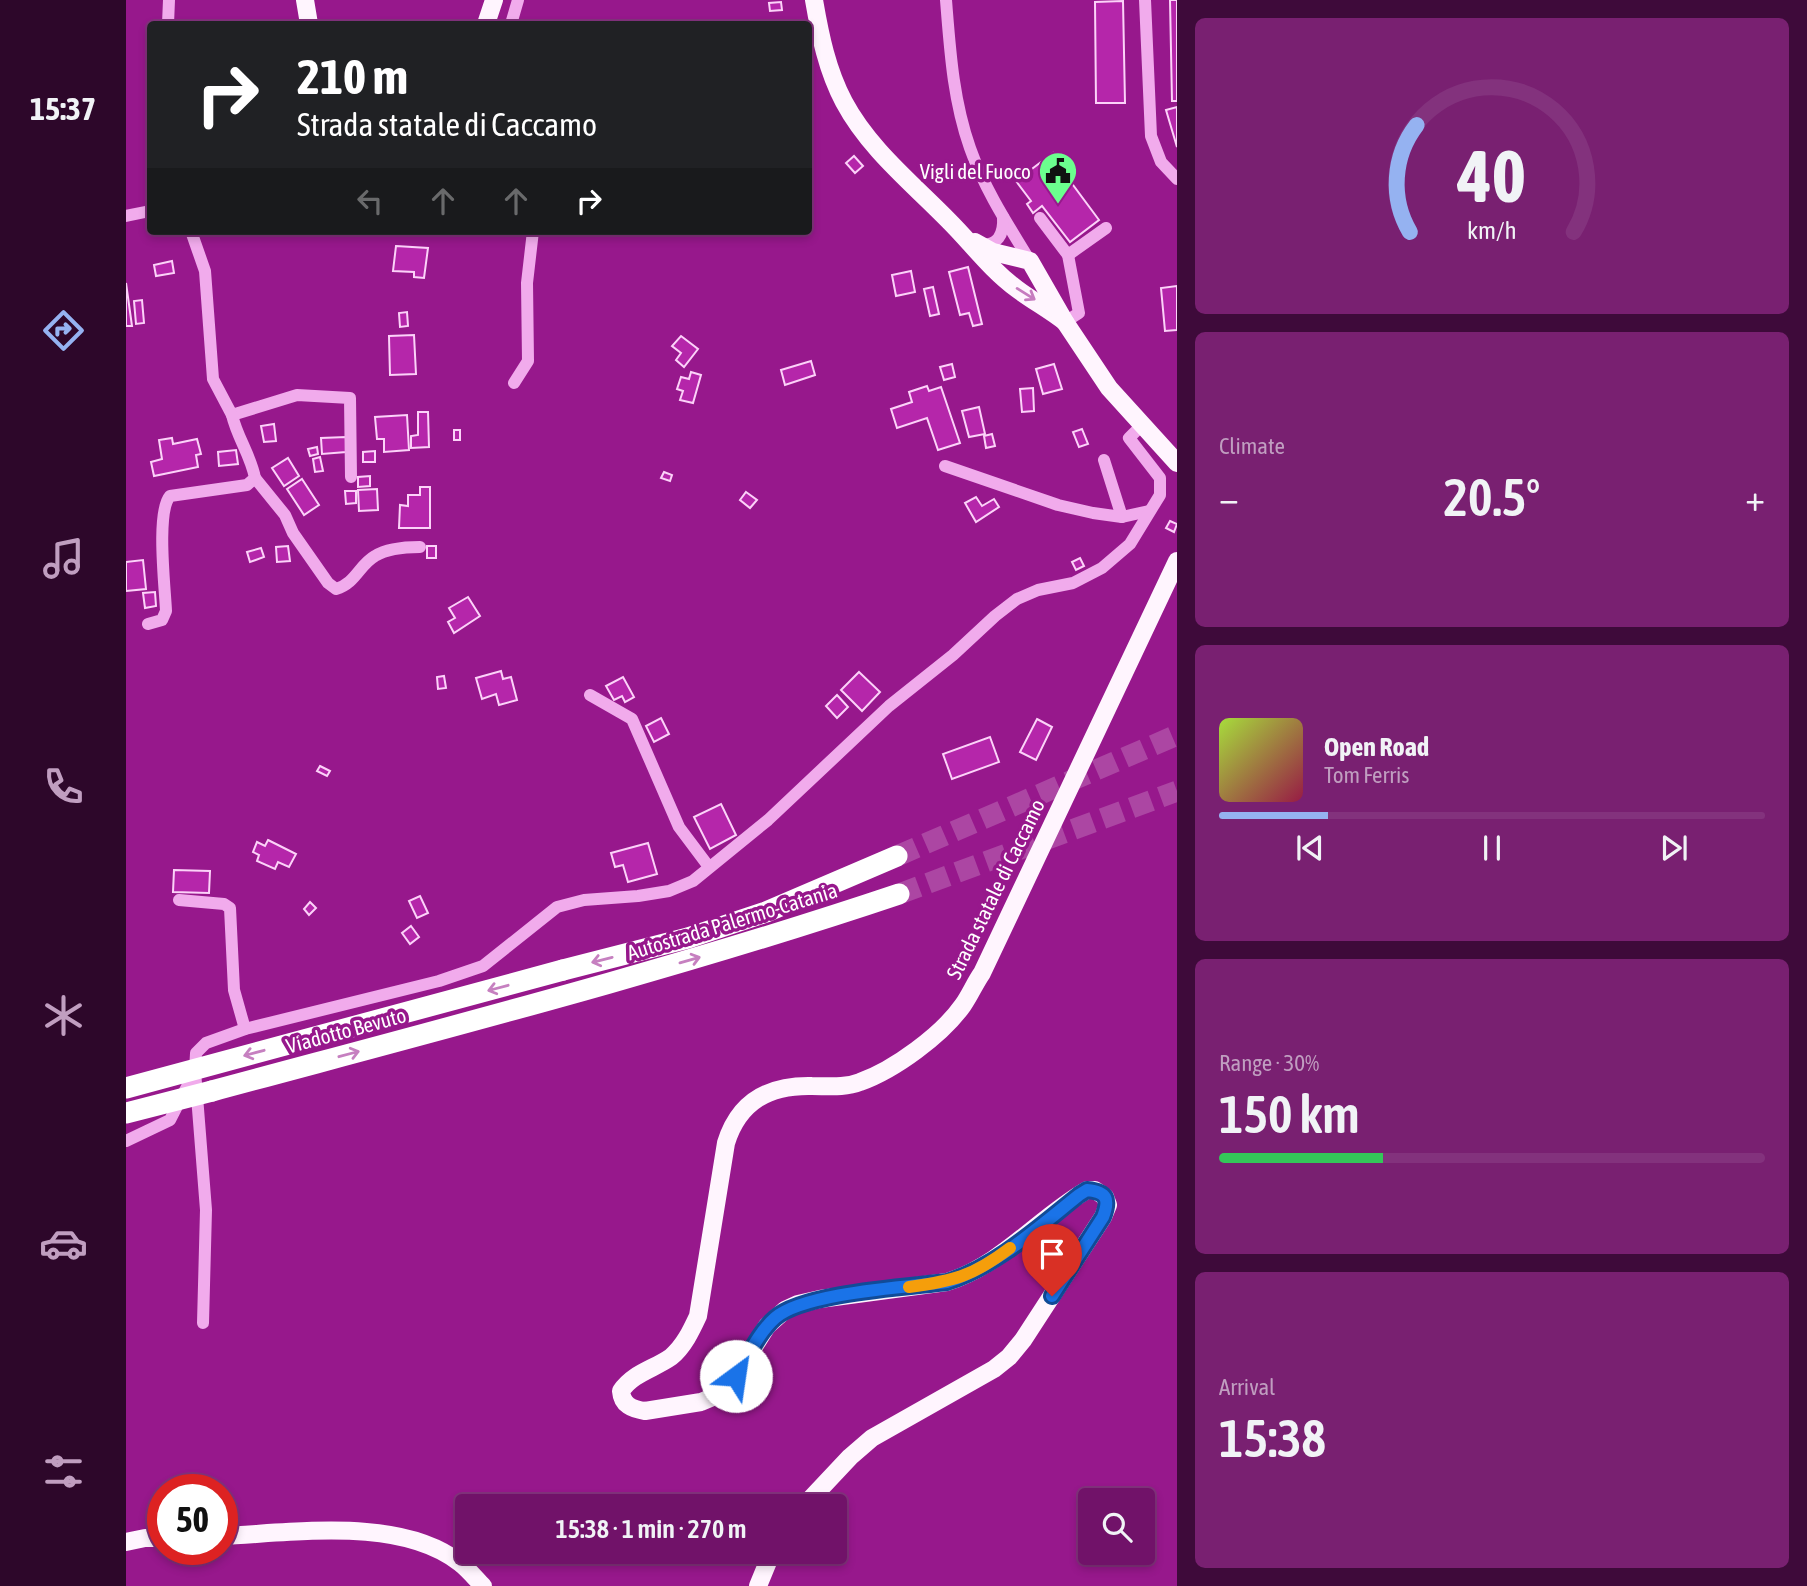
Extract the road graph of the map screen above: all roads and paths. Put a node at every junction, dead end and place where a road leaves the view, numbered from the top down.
1 (169, 0) edge
2 (305, 0) edge
3 (494, 0) edge
4 (518, 0) edge
5 (814, 0) edge
6 (946, 0) edge
7 (1146, 0) edge
8 (168, 21) edge
9 (308, 21) edge
10 (487, 21) edge
11 (512, 21) edge
12 (1177, 179) edge
13 (147, 212) edge
14 (126, 216) edge
15 (1003, 216) junction
16 (1040, 218) dead end
17 (951, 223) junction
18 (1105, 228) dead end
19 (192, 235) edge
20 (533, 235) edge
21 (974, 241) junction
22 (1068, 255) junction
23 (1030, 261) junction
24 (988, 264) junction
25 (1065, 322) junction
26 (514, 383) dead end
27 (232, 415) junction
28 (1147, 430) junction
29 (1177, 449) edge
30 (1104, 460) dead end
31 (1177, 463) edge
32 (945, 466) dead end
33 (351, 477) dead end
34 (254, 478) junction
35 (1149, 511) junction
36 (1122, 517) junction
37 (420, 547) dead end
38 (1177, 561) edge
39 (148, 624) dead end
40 (590, 695) dead end
41 (897, 856) tunnel mouth
42 (709, 867) junction
43 (899, 894) tunnel mouth
44 (179, 900) dead end
45 (564, 970) joint
46 (578, 993) joint
47 (245, 1029) junction
48 (195, 1071) junction
49 (126, 1088) edge
50 (126, 1114) edge
51 (126, 1141) edge
52 (203, 1323) dead end
53 (815, 1494) edge
54 (238, 1535) edge
55 (147, 1538) edge
56 (126, 1542) edge
57 (767, 1564) edge
58 (484, 1586) edge
59 (758, 1586) edge

1 - 8 street
2 - 9 main road
3 - 10 main road
4 - 11 street
5 - 17 main road
6 - 15 street
7 - 12 street
13 - 14 street
15 - 21 street
15 - 23 street
16 - 22 street
17 - 21 main road
17 - 24 main road
18 - 22 street
19 - 27 street
20 - 26 street
21 - 23 main road
22 - 25 street
23 - 24 main road
23 - 25 main road
24 -> 25 main road
25 - 28 main road
27 - 33 street
27 - 34 street
28 - 29 main road
28 - 31 main road
28 - 35 street
30 - 36 street
32 - 36 street
34 - 37 street
34 - 39 street
35 - 36 street
35 - 42 street
38 - 53 main road, Strada statale di Caccamo
40 - 42 street
41 -> 45 highway, Autostrada Palermo-Catania
42 - 47 street
46 -> 43 highway, Autostrada Palermo-Catania
44 - 47 street
45 -> 49 highway, Viadotto Bevuto, bridge
50 -> 46 highway, Viadotto Bevuto, bridge
47 - 48 street
48 - 51 street
48 - 52 street
54 - 58 main road
55 - 56 main road
57 - 59 main road

